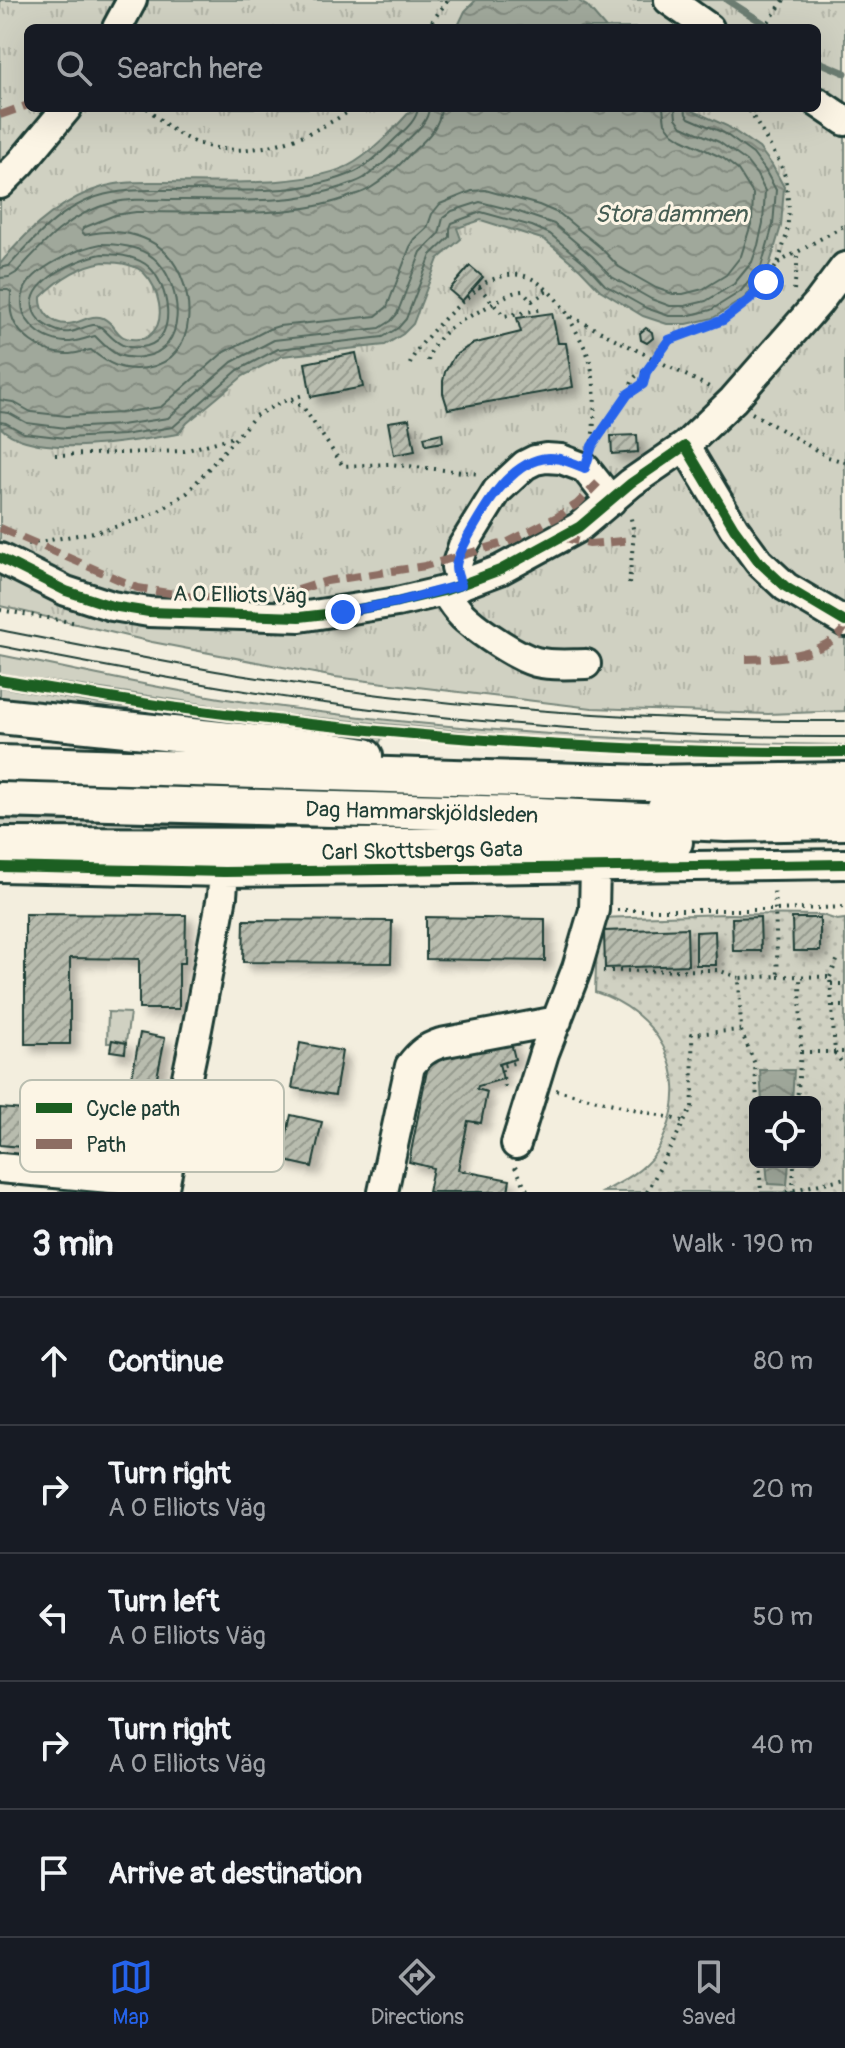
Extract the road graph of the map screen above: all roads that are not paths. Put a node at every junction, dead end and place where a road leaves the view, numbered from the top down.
1 (132, 0) edge
2 (669, 0) edge
3 (119, 24) edge
4 (703, 24) edge
5 (821, 105) edge
6 (64, 112) edge
7 (845, 121) edge
8 (0, 184) edge
9 (845, 267) edge
10 (685, 446) junction
11 (611, 501) junction
12 (4, 560) edge
13 (452, 588) junction
14 (845, 622) edge
15 (586, 664) dead end
16 (0, 716) edge
17 (0, 763) edge
18 (506, 779) junction
19 (845, 780) edge
20 (0, 800) edge
21 (845, 800) edge
22 (518, 814) junction
23 (845, 822) edge
24 (726, 824) junction
25 (0, 845) edge
26 (845, 864) edge
27 (0, 867) edge
28 (595, 868) junction
29 (224, 872) junction
30 (557, 1021) junction
31 (186, 1080) edge
32 (516, 1144) dead end
33 (0, 1168) edge
34 (20, 1170) edge
35 (35, 1172) edge
36 (164, 1187) edge
37 (383, 1192) edge

1 - 3 street
2 - 4 street
5 - 7 street
6 - 8 street
9 - 10 street, A O Elliots Väg
10 - 11 street, A O Elliots Väg
10 - 14 street
11 - 13 street, A O Elliots Väg
11 - 13 street
12 - 13 street, A O Elliots Väg
13 - 15 street
16 - 18 main road
17 - 18 main road, Dag Hammarskjöldsleden
18 - 19 main road, Dag Hammarskjöldsleden
20 - 22 main road, Dag Hammarskjöldsleden
21 - 22 street
22 - 24 main road, Dag Hammarskjöldsleden
23 - 24 main road, Dag Hammarskjöldsleden
24 - 25 main road
26 - 28 street, Carl Skottsbergs Gata
27 - 29 street, Carl Skottsbergs Gata
28 - 29 street, Carl Skottsbergs Gata
28 - 30 street
29 - 31 street
30 - 32 street
30 - 37 street
33 - 34 street
35 - 36 street

